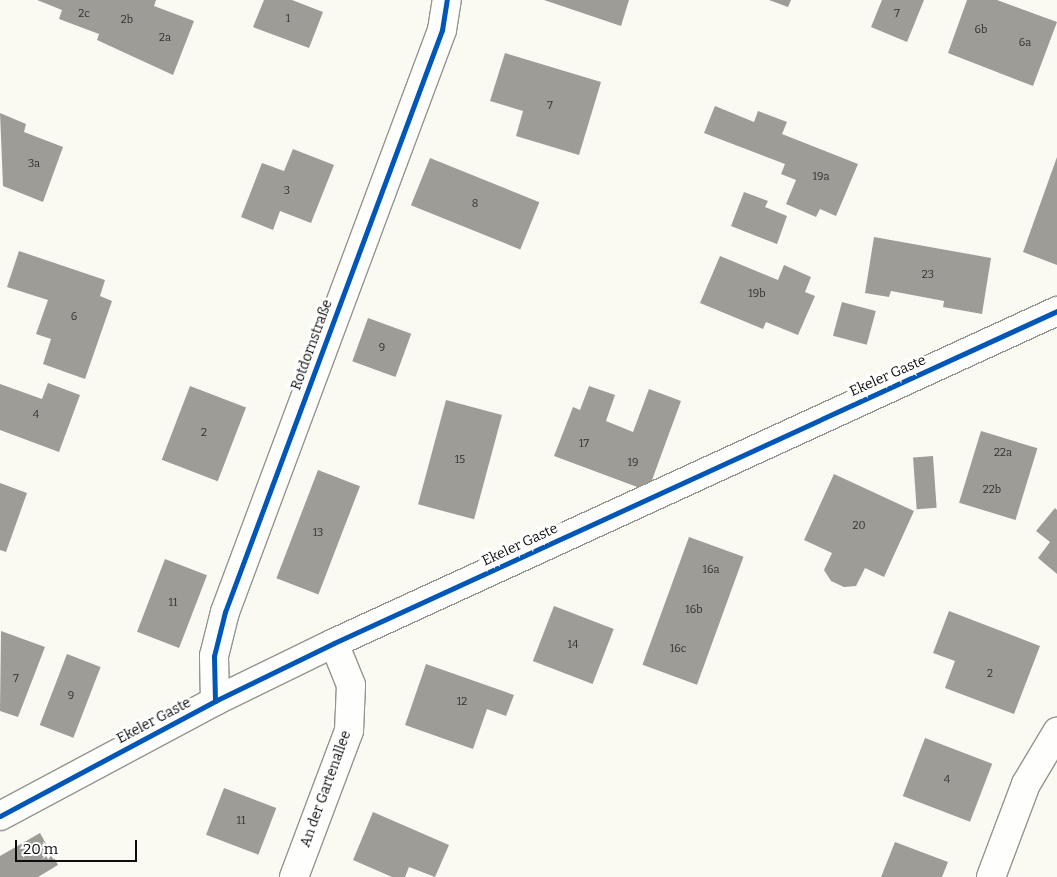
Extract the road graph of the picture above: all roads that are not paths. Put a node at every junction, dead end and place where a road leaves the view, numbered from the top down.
1 (447, 0) edge
2 (1057, 311) edge
3 (334, 643) junction
4 (215, 701) junction
5 (1057, 732) edge
6 (0, 816) edge
7 (294, 877) edge
8 (991, 877) edge

1 - 4 street, Rotdornstraße
2 - 3 street, Ekeler Gaste
3 - 4 street, Ekeler Gaste
3 - 7 street, An der Gartenallee
4 - 6 street, Ekeler Gaste
5 - 8 street

